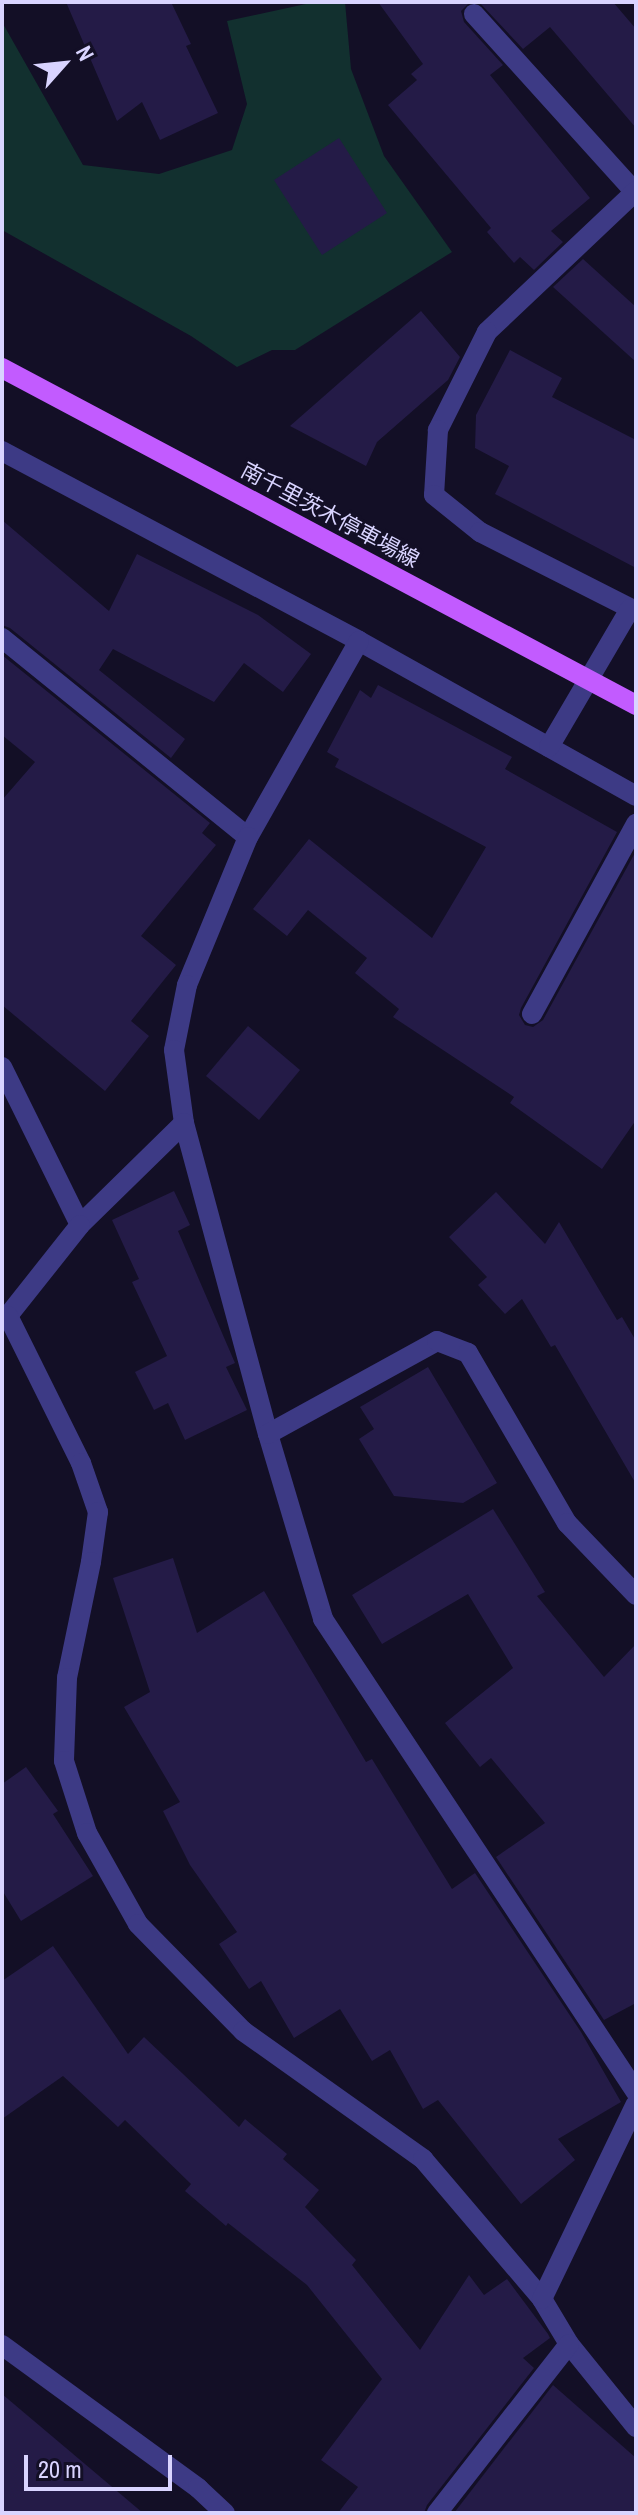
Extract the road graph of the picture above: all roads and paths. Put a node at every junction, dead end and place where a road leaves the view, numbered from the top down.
1 (474, 14) dead end
2 (635, 191) edge
3 (2, 368) edge
4 (2, 451) edge
5 (633, 610) edge
6 (2, 638) edge
7 (359, 641) junction
8 (589, 680) junction
9 (636, 705) edge
10 (549, 747) junction
11 (636, 796) edge
12 (636, 824) edge
13 (248, 837) junction
14 (532, 1014) dead end
15 (3, 1071) edge
16 (184, 1123) junction
17 (80, 1225) junction
18 (268, 1434) junction
19 (636, 1595) edge
20 (636, 2092) edge
21 (636, 2104) edge
22 (542, 2299) junction
23 (569, 2344) junction
24 (2, 2345) edge
25 (636, 2427) edge
26 (225, 2513) edge
27 (437, 2513) edge

1 - 2 street
2 - 5 street
3 - 8 main road, 南千里茨木停車場線
4 - 7 street
5 - 8 street
6 - 13 street
7 - 10 street
7 - 13 street
8 - 9 main road, 南千里茨木停車場線
8 - 10 street
10 - 11 street
12 - 14 street
13 - 16 street
15 - 17 street
16 - 17 street
16 - 18 street
17 - 22 street
18 - 19 street
18 - 20 street
21 - 22 street
22 - 23 street
23 - 25 street
23 - 27 street
24 - 26 street

